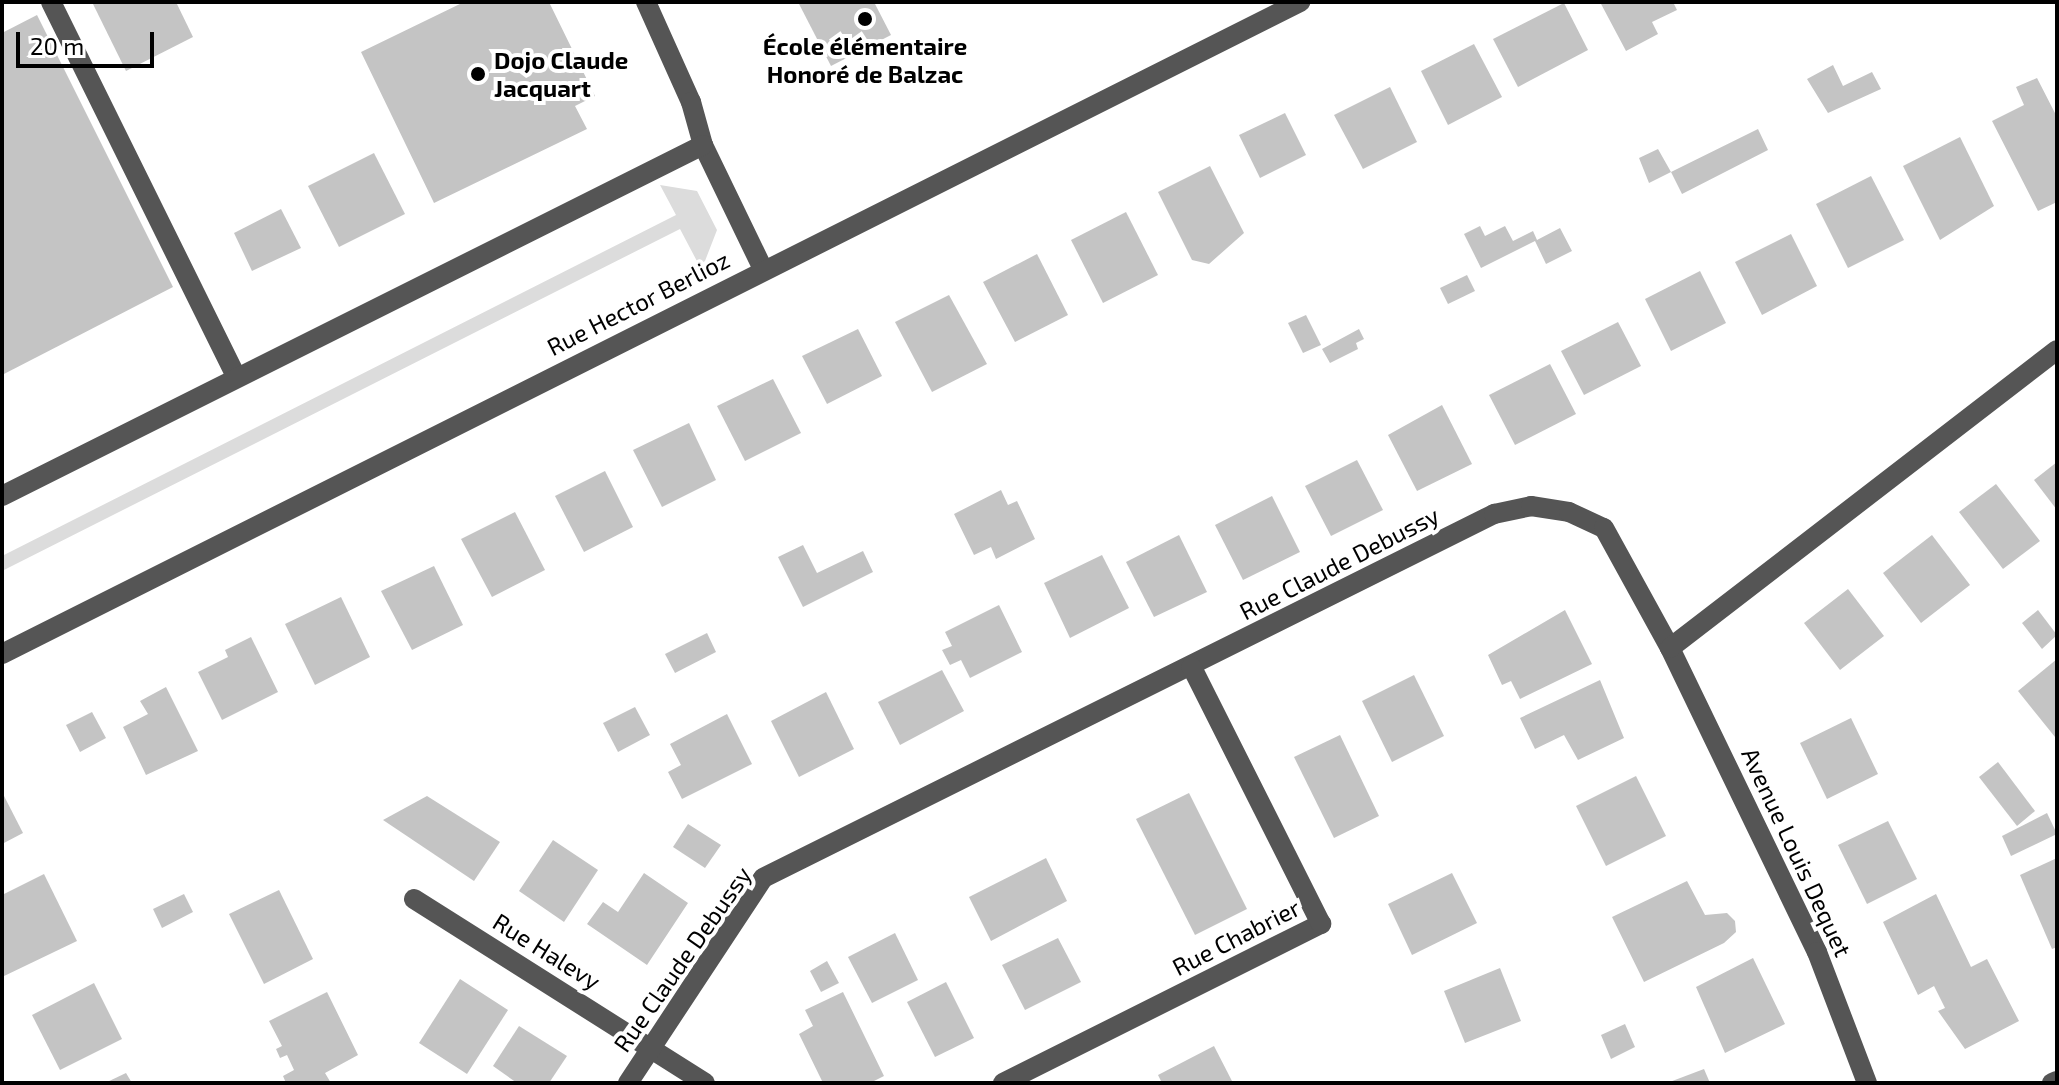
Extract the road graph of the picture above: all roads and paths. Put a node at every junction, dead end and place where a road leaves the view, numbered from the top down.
1 (51, 2) edge
2 (646, 2) edge
3 (1300, 2) edge
4 (703, 145) junction
5 (763, 269) junction
6 (2057, 350) edge
7 (237, 378) junction
8 (2, 496) edge
9 (1670, 648) junction
10 (2, 654) edge
11 (1192, 667) junction
12 (414, 899) dead end
13 (652, 1048) junction
14 (628, 1083) edge
15 (705, 1083) edge
16 (1003, 1083) edge
17 (1867, 1083) edge

1 - 7 street
2 - 4 street
3 - 5 street, Rue Hector Berlioz
4 - 5 street
4 - 7 street
5 - 10 street, Rue Hector Berlioz
6 - 9 street
7 - 8 street
9 - 11 street, Rue Claude Debussy
9 - 17 street, Avenue Louis Dequet
11 - 13 street, Rue Claude Debussy
11 - 16 street, Rue Chabrier
12 - 13 street, Rue Halevy
13 - 14 street, Rue Claude Debussy
13 - 15 street

